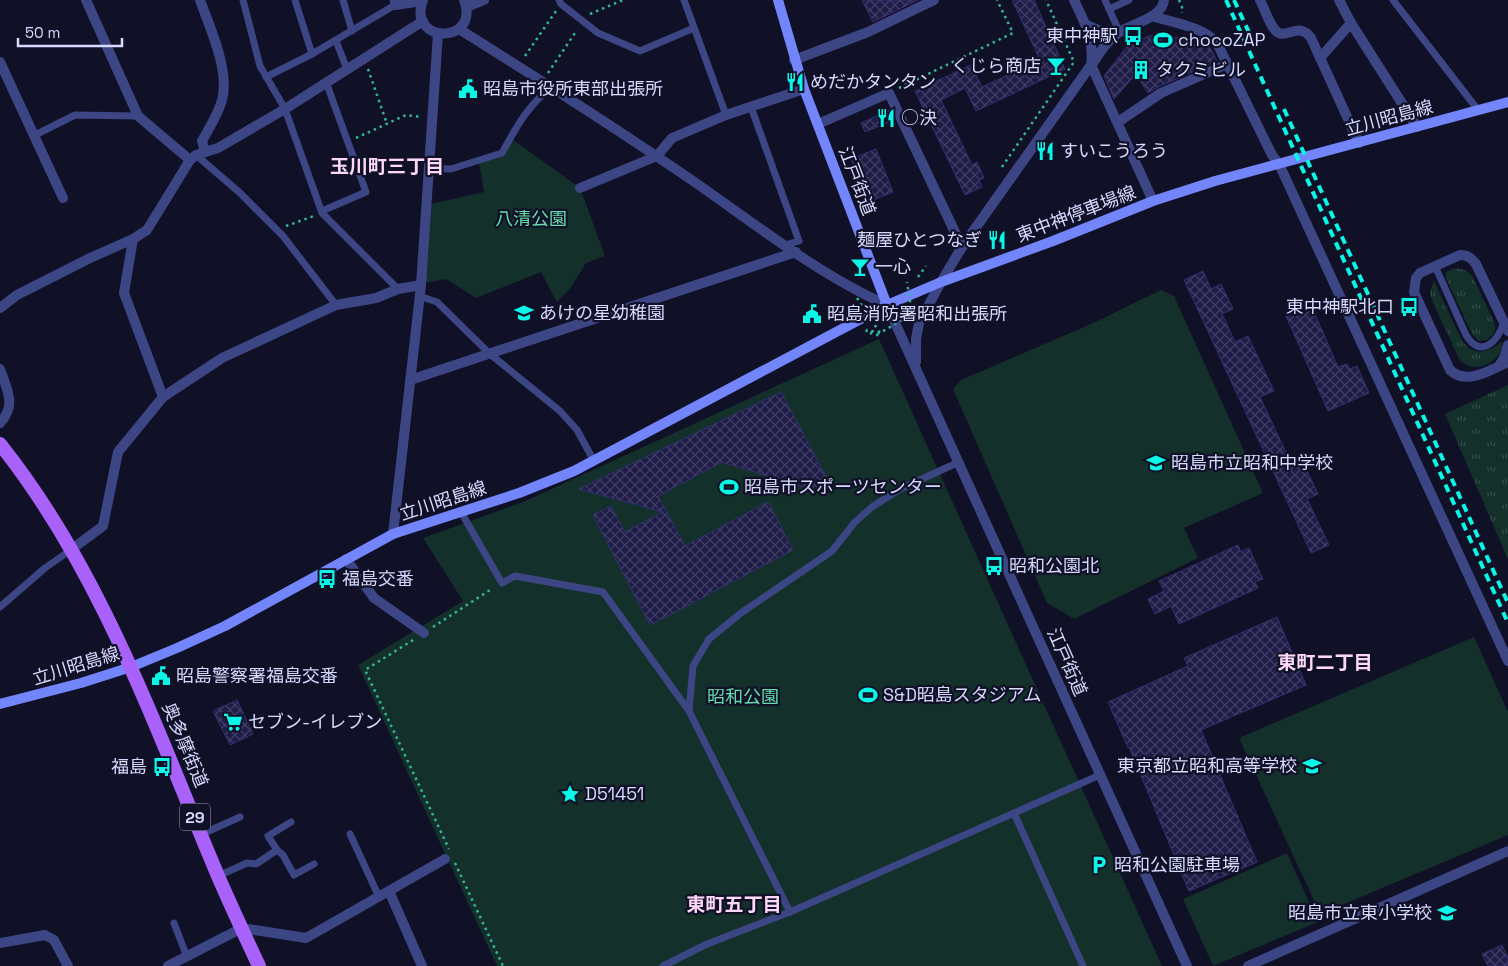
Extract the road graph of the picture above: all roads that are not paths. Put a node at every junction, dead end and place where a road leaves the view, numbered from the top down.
1 (86, 0) edge
2 (200, 0) edge
3 (243, 0) edge
4 (295, 0) edge
5 (343, 0) edge
6 (484, 0) edge
7 (684, 0) edge
8 (778, 0) edge
9 (934, 0) edge
10 (1074, 0) edge
11 (1105, 0) edge
12 (1129, 0) edge
13 (1164, 0) edge
14 (1260, 0) edge
15 (1352, 0) edge
16 (1393, 0) edge
17 (423, 1) edge
18 (394, 2) edge
19 (560, 2) edge
20 (466, 3) edge
21 (1341, 4) edge
22 (1109, 9) junction
23 (1152, 16) junction
24 (423, 21) junction
25 (1351, 23) junction
26 (1085, 24) junction
27 (694, 28) junction
28 (459, 29) junction
29 (352, 31) junction
30 (1119, 32) junction
31 (438, 34) junction
32 (336, 41) junction
33 (312, 54) junction
34 (1320, 58) junction
35 (794, 60) junction
36 (0, 62) edge
37 (1227, 64) junction
38 (1092, 65) junction
39 (347, 69) junction
40 (266, 77) junction
41 (326, 82) junction
42 (551, 87) junction
43 (804, 89) junction
44 (1508, 102) edge
45 (751, 107) junction
46 (284, 109) junction
47 (1478, 110) junction
48 (726, 115) junction
49 (138, 116) junction
50 (1118, 122) junction
51 (818, 124) junction
52 (1417, 127) junction
53 (35, 136) junction
54 (1359, 143) junction
55 (197, 156) junction
56 (657, 156) junction
57 (1279, 164) junction
58 (429, 168) junction
59 (580, 188) dead end
60 (62, 198) dead end
61 (1153, 201) junction
62 (322, 212) junction
63 (133, 239) junction
64 (785, 244) junction
65 (962, 248) junction
66 (796, 252) junction
67 (1434, 266) junction
68 (941, 282) junction
69 (420, 285) junction
70 (398, 289) junction
71 (419, 296) junction
72 (336, 305) junction
73 (888, 305) junction
74 (0, 308) edge
75 (1506, 327) edge
76 (1508, 345) edge
77 (490, 354) junction
78 (1503, 364) edge
79 (0, 369) edge
80 (916, 371) junction
81 (410, 380) junction
82 (163, 397) junction
83 (0, 423) edge
84 (0, 444) edge
85 (5, 460) edge
86 (594, 461) junction
87 (959, 462) junction
88 (461, 512) junction
89 (393, 534) junction
90 (72, 549) junction
91 (346, 559) junction
92 (0, 607) edge
93 (424, 633) road end
94 (1508, 661) edge
95 (131, 667) junction
96 (0, 704) edge
97 (689, 711) junction
98 (1100, 775) junction
99 (1014, 813) junction
100 (240, 817) dead end
101 (291, 822) dead end
102 (202, 834) junction
103 (350, 834) dead end
104 (277, 850) junction
105 (1508, 851) edge
106 (446, 859) dead end
107 (314, 864) dead end
108 (218, 876) junction
109 (389, 891) junction
110 (379, 896) junction
111 (790, 912) junction
112 (174, 923) dead end
113 (242, 928) junction
114 (0, 944) edge
115 (187, 956) junction
116 (68, 966) edge
117 (168, 966) edge
118 (259, 966) edge
119 (422, 966) edge
120 (663, 966) edge
121 (1083, 966) edge
122 (1187, 966) edge
123 (1248, 966) edge

1 - 49 street
2 - 55 street
3 - 40 lane
4 - 33 lane
5 - 29 lane
6 - 20 street
7 - 27 lane
8 - 35 main road, 江戸街道
9 - 35 street
10 - 26 street
11 - 22 lane
12 - 22 lane
13 - 23 street
14 - 34 street
15 - 21 street
16 - 47 lane
17 - 18 street
17 - 24 street
18 - 29 lane
19 - 27 lane
20 - 28 street
21 - 25 street
22 - 30 lane
23 - 30 street
23 - 37 street
24 - 31 street
24 - 39 street
25 - 34 street
25 - 52 street
26 - 30 street
26 - 38 street
27 - 48 lane
28 - 31 street
28 - 42 street
29 - 32 lane
30 - 38 street, 江戸街道
31 - 58 street
32 - 33 lane
32 - 39 lane
33 - 40 lane
34 - 54 street
35 - 43 main road, 江戸街道
36 - 53 street
37 - 50 street
37 - 57 street
38 - 50 street
38 - 65 street, 江戸街道
39 - 41 street
40 - 46 lane
41 - 46 street
41 - 62 lane
42 - 56 street
42 - 58 lane
43 - 45 street
43 - 51 main road, 江戸街道
44 - 47 main road, 立川昭島線
45 - 48 street
45 - 64 lane
46 - 55 street
46 - 62 lane
47 - 52 main road, 立川昭島線
48 - 56 street
49 - 53 lane
49 - 55 street
50 - 61 street
51 - 65 street
51 - 73 main road, 江戸街道
52 - 54 main road, 立川昭島線
53 - 60 street
54 - 57 main road, 立川昭島線
55 - 63 street
55 - 72 lane
56 - 59 street
56 - 64 street
57 - 61 main road, 東中神停車場線
57 - 94 street
58 - 69 street
61 - 68 main road, 東中神停車場線
62 - 70 lane
63 - 74 street
63 - 82 street
64 - 66 street
65 - 68 street, 江戸街道
66 - 73 street
66 - 77 street
67 - 75 street
67 - 75 lane
67 - 78 street
68 - 73 main road, 東中神停車場線
68 - 80 street, 江戸街道
69 - 70 street
69 - 71 street
70 - 72 street
71 - 77 lane
71 - 81 street
72 - 82 street
73 - 80 street, 江戸街道
73 - 86 main road, 立川昭島線
76 - 78 street
77 - 81 street
77 - 86 lane
79 - 83 street
80 - 87 street, 江戸街道
81 - 89 street
82 - 90 street
84 - 85 main road, 奥多摩街道 / 29
85 - 90 main road, 奥多摩街道 / 29
86 - 88 main road, 立川昭島線
87 - 97 lane
87 - 98 street, 江戸街道
88 - 89 main road, 立川昭島線
88 - 97 lane
89 - 91 main road, 立川昭島線
90 - 92 lane
90 - 95 main road, 奥多摩街道 / 29
91 - 93 street
91 - 95 main road, 立川昭島線
95 - 96 main road, 立川昭島線
95 - 102 main road, 奥多摩街道 / 29
97 - 111 lane
98 - 99 lane
98 - 122 street, 江戸街道
99 - 111 lane
99 - 121 lane
100 - 102 lane
101 - 104 lane
102 - 108 main road, 奥多摩街道 / 29
103 - 110 lane
104 - 107 lane
104 - 108 lane
105 - 123 street
106 - 109 street
108 - 113 main road, 奥多摩街道 / 29
109 - 110 street
109 - 119 street
110 - 113 street
111 - 120 lane
112 - 115 lane
113 - 115 street
113 - 118 main road, 奥多摩街道 / 29
114 - 116 street
115 - 117 street

